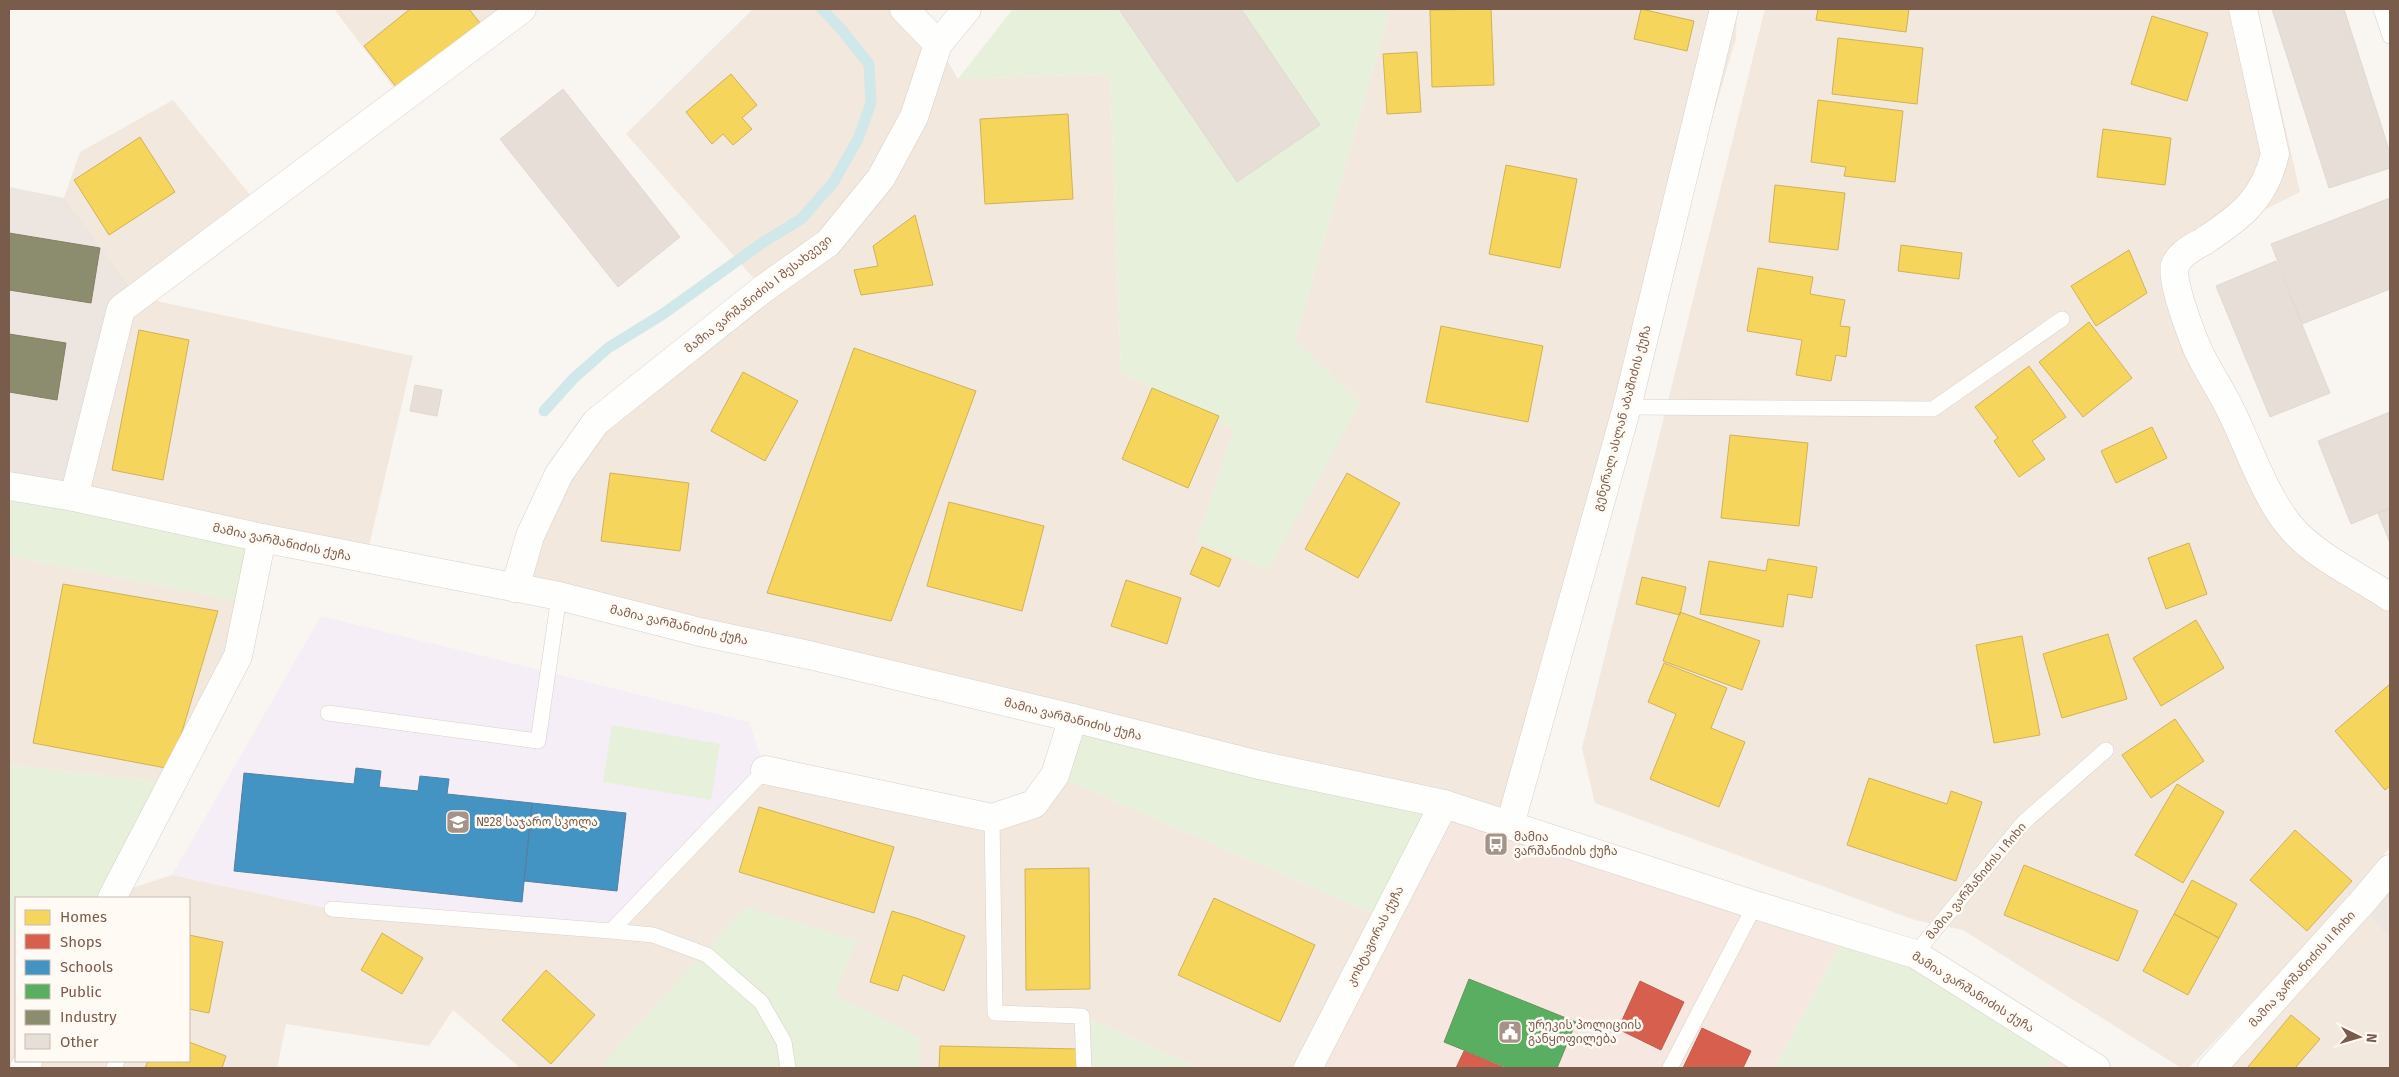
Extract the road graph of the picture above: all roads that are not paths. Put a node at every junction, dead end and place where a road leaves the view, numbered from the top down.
1 (522, 9) edge
2 (904, 9) edge
3 (968, 9) edge
4 (1724, 9) edge
5 (2242, 9) edge
6 (2381, 9) edge
7 (2390, 36) edge
8 (938, 44) junction
9 (2062, 319) dead end
10 (1627, 407) junction
11 (9, 486) edge
12 (74, 497) junction
13 (262, 538) junction
14 (516, 588) junction
15 (559, 596) junction
16 (2390, 596) edge
17 (328, 712) dead end
18 (1073, 718) junction
19 (2106, 750) dead end
20 (765, 770) joint
21 (1444, 804) junction
22 (992, 818) junction
23 (1510, 825) junction
24 (2390, 869) edge
25 (113, 897) edge
26 (1755, 905) junction
27 (332, 909) dead end
28 (611, 931) junction
29 (1915, 954) junction
30 (788, 1068) edge
31 (1084, 1068) edge
32 (1308, 1068) edge
33 (1670, 1068) edge
34 (2096, 1068) edge
35 (2212, 1068) edge

1 - 12 street
2 - 8 street
3 - 8 street, მამია ვარშანიძის I შესახვევი
4 - 10 street, გენერალ ასლან აბაშიძის ქუჩა
5 - 16 street
6 - 7 lane
8 - 14 street, მამია ვარშანიძის I შესახვევი
9 - 10 lane
10 - 23 street, გენერალ ასლან აბაშიძის ქუჩა
11 - 12 street, მამია ვარშანიძის ქუჩა
12 - 13 street, მამია ვარშანიძის ქუჩა
13 - 14 street, მამია ვარშანიძის ქუჩა
13 - 25 street
14 - 15 street, მამია ვარშანიძის ქუჩა
15 - 17 lane
15 - 18 street, მამია ვარშანიძის ქუჩა
18 - 21 street, მამია ვარშანიძის ქუჩა
18 - 22 street
19 - 29 lane, მამია ვარშანიძის I ჩიხი
20 - 22 street
20 - 28 lane
21 - 23 street, მამია ვარშანიძის ქუჩა
21 - 32 street, კოხტაგორას ქუჩა
22 - 31 lane
23 - 26 street, მამია ვარშანიძის ქუჩა
24 - 35 street, მამია ვარშანიძის II ჩიხი
26 - 29 street, მამია ვარშანიძის ქუჩა
26 - 33 lane
27 - 28 lane
28 - 30 lane
29 - 34 street, მამია ვარშანიძის ქუჩა

